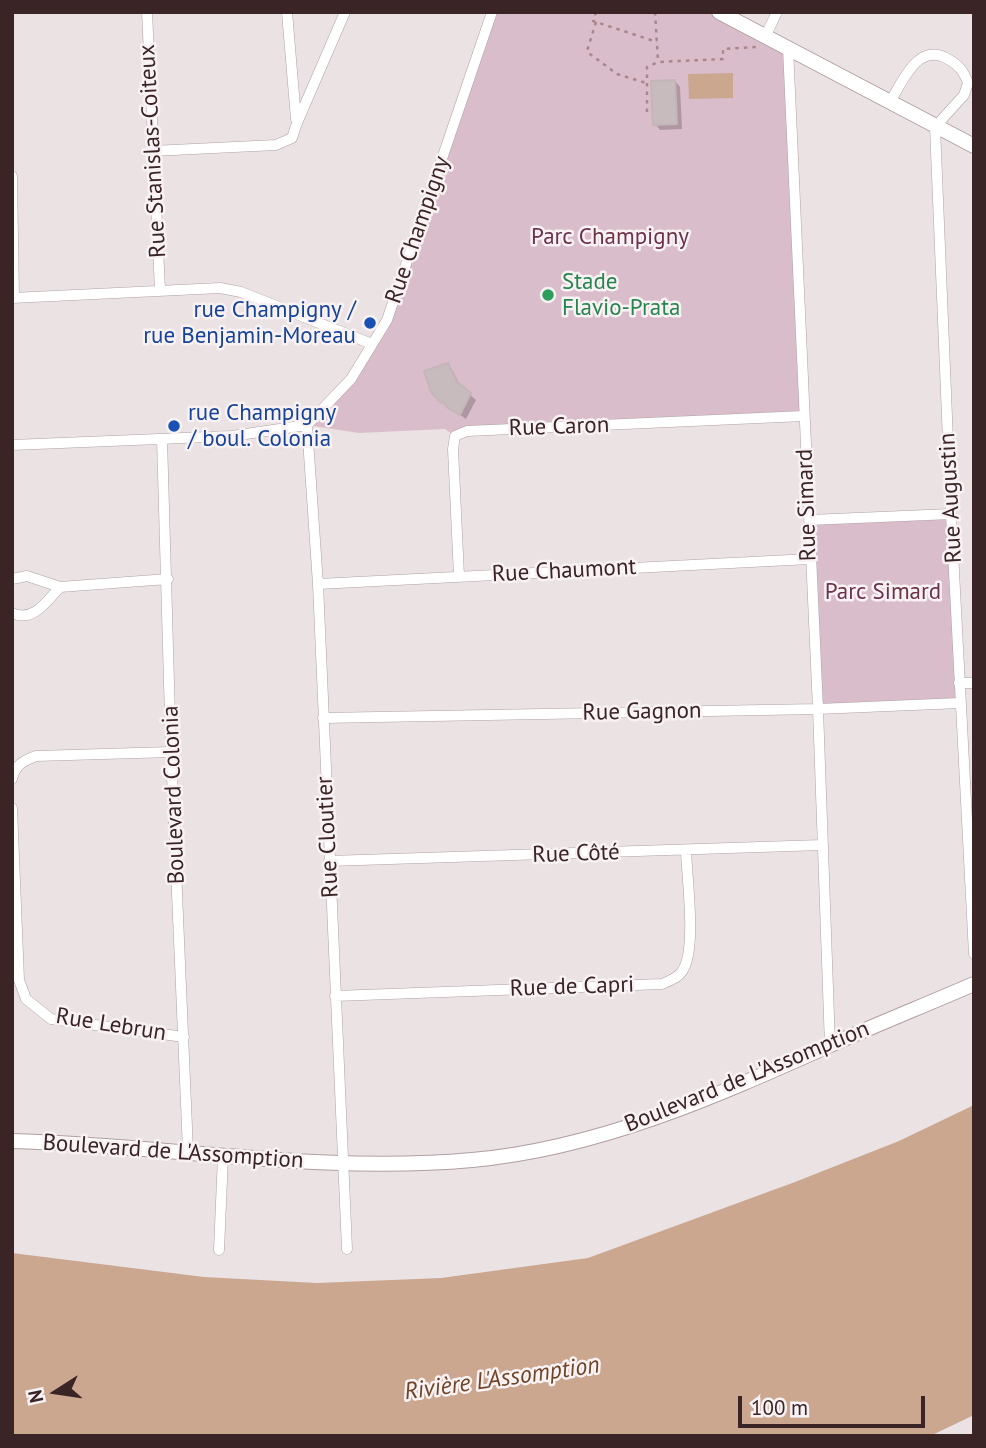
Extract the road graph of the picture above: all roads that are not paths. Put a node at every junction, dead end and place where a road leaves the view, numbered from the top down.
1 (147, 12) edge
2 (287, 12) edge
3 (345, 12) edge
4 (492, 12) edge
5 (719, 12) edge
6 (777, 12) edge
7 (762, 41) junction
8 (788, 48) junction
9 (891, 100) junction
10 (297, 122) junction
11 (935, 127) junction
12 (974, 146) edge
13 (152, 152) junction
14 (12, 176) edge
15 (160, 290) junction
16 (13, 298) edge
17 (372, 344) junction
18 (804, 416) junction
19 (307, 425) junction
20 (162, 439) junction
21 (12, 445) edge
22 (951, 514) junction
23 (809, 520) junction
24 (810, 559) junction
25 (459, 576) junction
26 (12, 579) edge
27 (168, 579) junction
28 (318, 584) junction
29 (60, 587) junction
30 (12, 613) edge
31 (960, 683) junction
32 (974, 683) edge
33 (960, 703) junction
34 (818, 709) junction
35 (323, 718) junction
36 (172, 752) junction
37 (12, 779) edge
38 (12, 808) edge
39 (822, 845) junction
40 (686, 851) junction
41 (329, 861) junction
42 (974, 954) edge
43 (974, 984) edge
44 (335, 996) junction
45 (184, 1037) junction
46 (830, 1045) junction
47 (12, 1141) edge
48 (188, 1152) junction
49 (223, 1156) junction
50 (343, 1165) junction
51 (347, 1249) dead end
52 (219, 1250) dead end

1 - 13 street, Rue Stanislas-Coiteux
2 - 10 street
3 - 10 street
4 - 17 street, Rue Champigny
5 - 7 street
6 - 7 street
7 - 8 street
8 - 9 street
8 - 18 street, Rue Simard
9 - 11 street
9 - 11 street
10 - 13 street
11 - 12 street
11 - 22 street, Rue Augustin
13 - 15 street, Rue Stanislas-Coiteux
14 - 16 street
15 - 16 street
15 - 17 street
17 - 19 street, Rue Champigny
18 - 23 street, Rue Simard
18 - 25 street, Rue Caron
19 - 20 street
19 - 28 street, Rue Cloutier
20 - 21 street
20 - 27 street, Boulevard Colonia
22 - 23 street
22 - 31 street, Rue Augustin
23 - 24 street, Rue Simard
24 - 25 street, Rue Chaumont
24 - 34 street, Rue Simard
25 - 28 street, Rue Chaumont
26 - 29 street
27 - 29 street
27 - 36 street, Boulevard Colonia
28 - 35 street, Rue Cloutier
29 - 30 street
31 - 32 street
31 - 33 street, Rue Augustin
33 - 34 street, Rue Gagnon
33 - 42 street, Rue Augustin
34 - 35 street, Rue Gagnon
34 - 39 street, Rue Simard
35 - 41 street, Rue Cloutier
36 - 37 street
36 - 45 street, Boulevard Colonia
38 - 45 street, Rue Lebrun
39 - 40 street, Rue Côté
39 - 46 street, Rue Simard
40 - 41 street, Rue Côté
40 - 44 street, Rue de Capri
41 - 44 street, Rue Cloutier
43 - 46 street, Boulevard de L'Assomption
44 - 50 street, Rue Cloutier
45 - 48 street, Boulevard Colonia
46 - 50 street, Boulevard de L'Assomption
47 - 48 street, Boulevard de L'Assomption
48 - 49 street, Boulevard de L'Assomption
49 - 50 street, Boulevard de L'Assomption
49 - 52 street
50 - 51 street, Rue Cloutier

